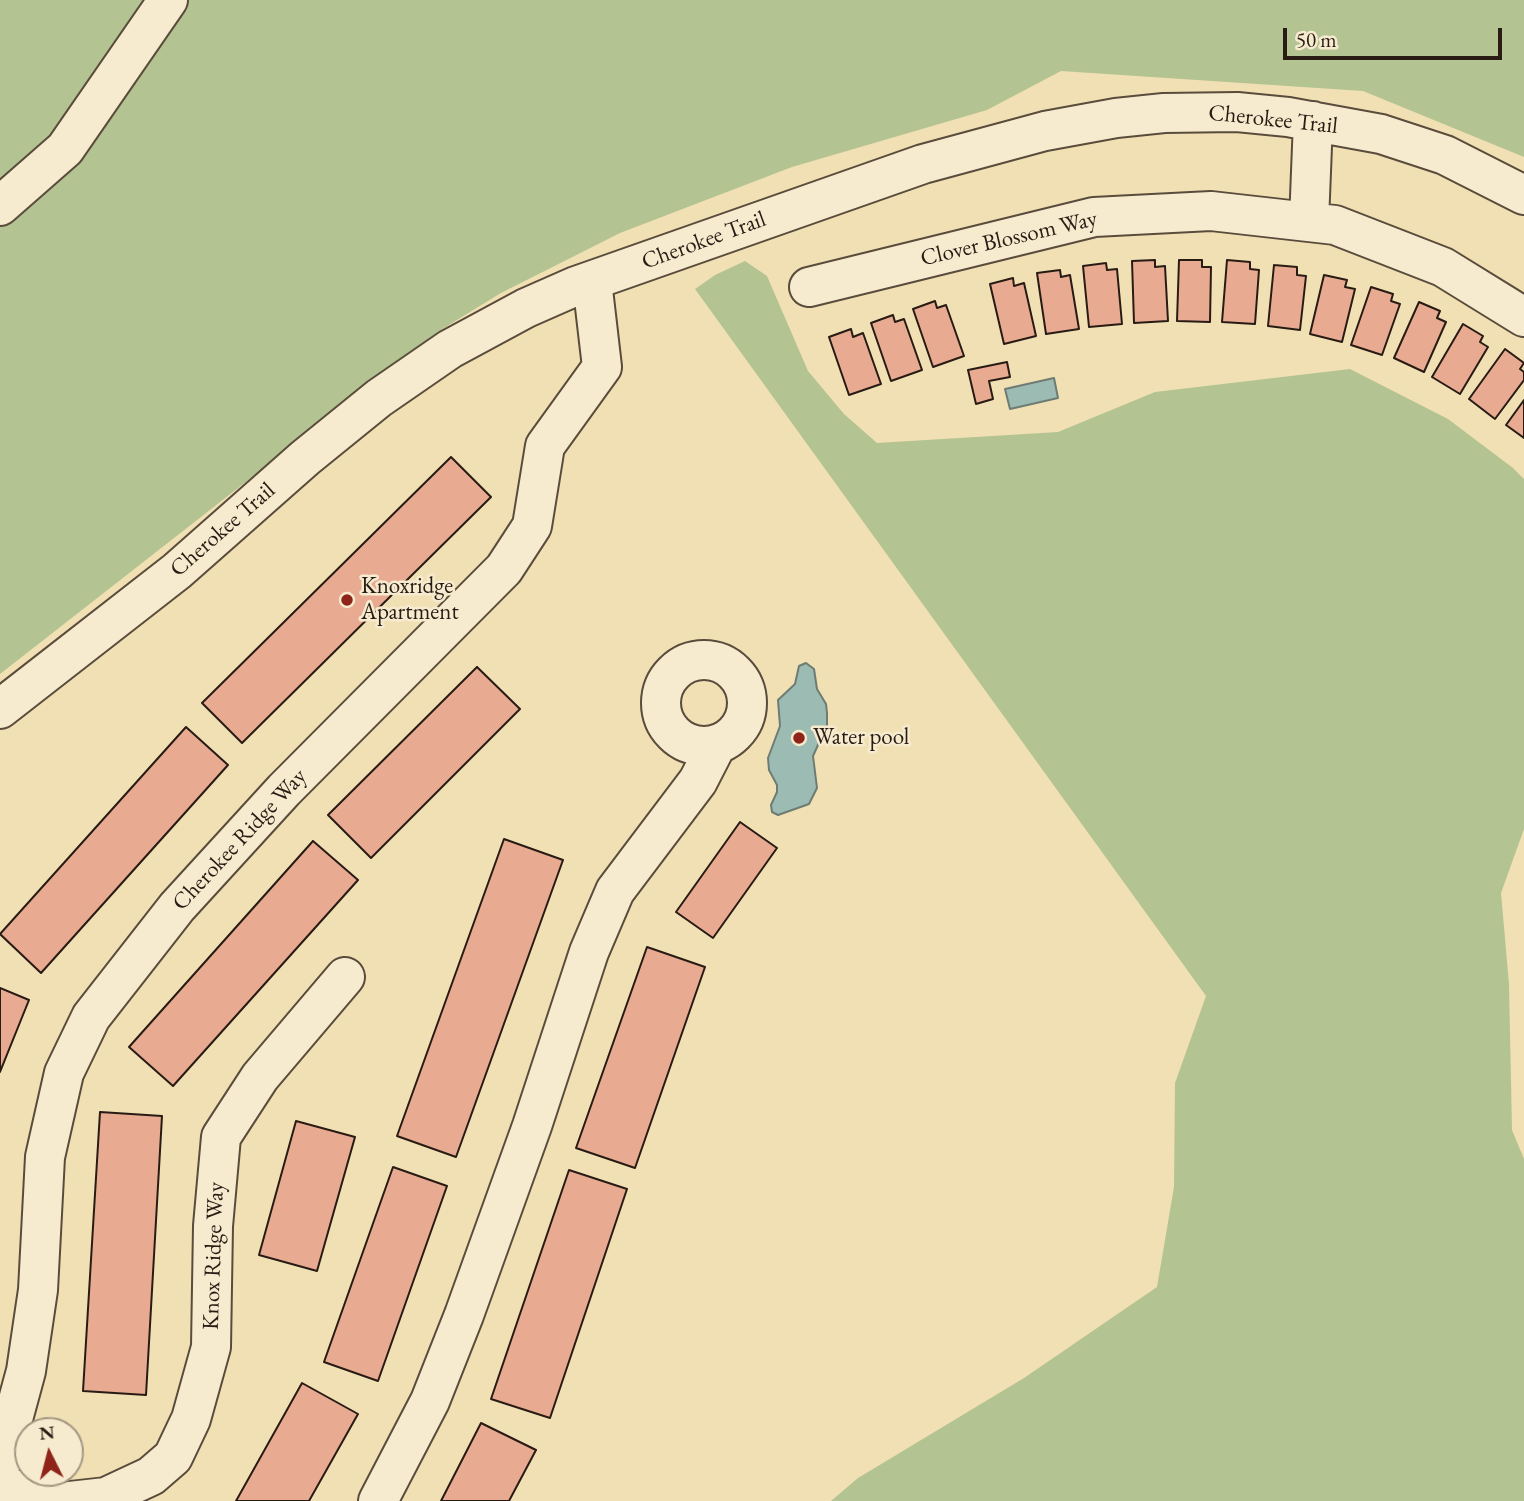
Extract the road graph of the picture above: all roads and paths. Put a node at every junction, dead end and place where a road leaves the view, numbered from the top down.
1 (168, 0) edge
2 (1313, 121) junction
3 (1524, 195) edge
4 (0, 206) edge
5 (1309, 222) junction
6 (592, 281) junction
7 (810, 287) dead end
8 (1524, 317) edge
9 (0, 709) edge
10 (717, 744) dead end
11 (345, 977) dead end
12 (0, 1467) edge
13 (0, 1485) edge
14 (56, 1501) edge
15 (70, 1501) edge
16 (377, 1501) edge

1 - 4 street
2 - 3 street, Cherokee Trail
2 - 5 street
2 - 6 street, Cherokee Trail
5 - 7 street, Clover Blossom Way
5 - 8 street, Clover Blossom Way
6 - 9 street, Cherokee Trail
6 - 12 street, Cherokee Ridge Way
10 - 16 street
11 - 15 street, Knox Ridge Way
13 - 14 street

